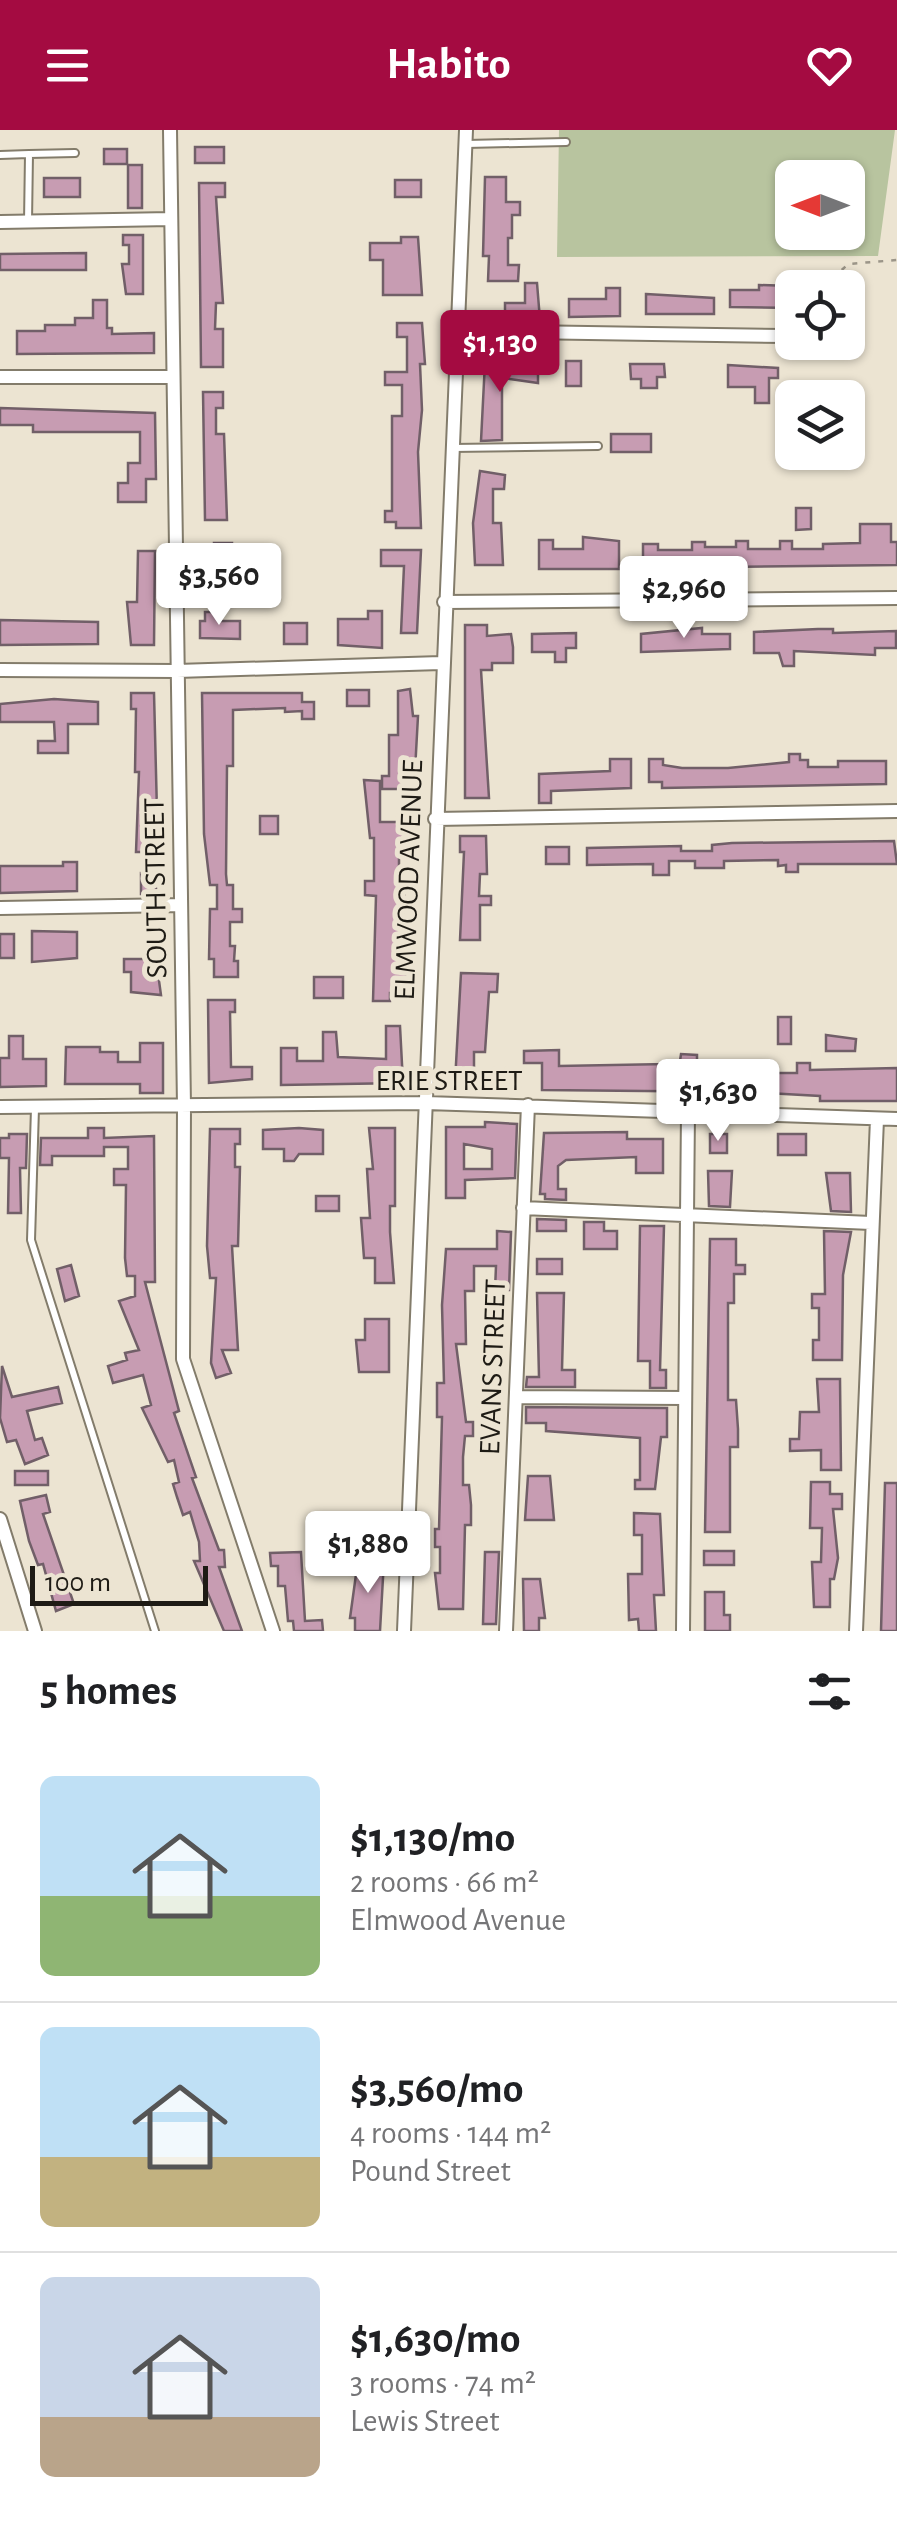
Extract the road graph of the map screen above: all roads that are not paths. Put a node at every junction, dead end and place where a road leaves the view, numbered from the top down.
1 (170, 130) edge
2 (465, 137) edge
3 (566, 142) dead end
4 (29, 154) junction
5 (75, 154) dead end
6 (0, 155) edge
7 (171, 219) junction
8 (0, 222) edge
9 (28, 222) junction
10 (457, 330) junction
11 (775, 336) edge
12 (0, 377) edge
13 (173, 377) junction
14 (598, 446) dead end
15 (451, 448) junction
16 (897, 598) edge
17 (444, 602) junction
18 (441, 663) junction
19 (0, 670) edge
20 (178, 671) junction
21 (897, 811) edge
22 (435, 819) junction
23 (179, 905) junction
24 (0, 908) edge
25 (426, 1103) junction
26 (528, 1105) junction
27 (184, 1106) junction
28 (0, 1108) edge
29 (34, 1108) junction
30 (688, 1112) junction
31 (876, 1119) junction
32 (897, 1119) edge
33 (523, 1208) junction
34 (686, 1214) junction
35 (872, 1224) junction
36 (516, 1397) junction
37 (686, 1398) junction
38 (0, 1519) edge
39 (36, 1631) edge
40 (155, 1631) edge
41 (274, 1631) edge
42 (404, 1631) edge
43 (506, 1631) edge
44 (683, 1631) edge
45 (856, 1631) edge

1 - 7 street, SOUTH STREET
2 - 3 lane
2 - 10 street, ELMWOOD AVENUE
4 - 5 lane
4 - 6 lane
4 - 9 lane
7 - 9 street
7 - 13 street, SOUTH STREET
8 - 9 street
10 - 11 street
10 - 15 street, ELMWOOD AVENUE
12 - 13 street
13 - 20 street, SOUTH STREET
14 - 15 lane
15 - 17 street, ELMWOOD AVENUE
16 - 17 street
17 - 18 street, ELMWOOD AVENUE
18 - 20 street
18 - 22 street, ELMWOOD AVENUE
19 - 20 street
20 - 23 street, SOUTH STREET
21 - 22 street
22 - 25 street, ELMWOOD AVENUE
23 - 24 street
23 - 27 street, SOUTH STREET
25 - 26 street, ERIE STREET
25 - 27 street, ERIE STREET
25 - 42 street, ELMWOOD AVENUE
26 - 30 street, ERIE STREET
26 - 33 street, EVANS STREET
27 - 29 street, ERIE STREET
27 - 41 street, SOUTH STREET
28 - 29 street, ERIE STREET
29 - 40 lane
30 - 31 street, ERIE STREET
30 - 34 street
31 - 32 street, ERIE STREET
31 - 35 street
33 - 34 street
33 - 36 street, EVANS STREET
34 - 35 street
34 - 37 street
35 - 45 street
36 - 37 street
36 - 43 street, EVANS STREET
37 - 44 street
38 - 39 street

